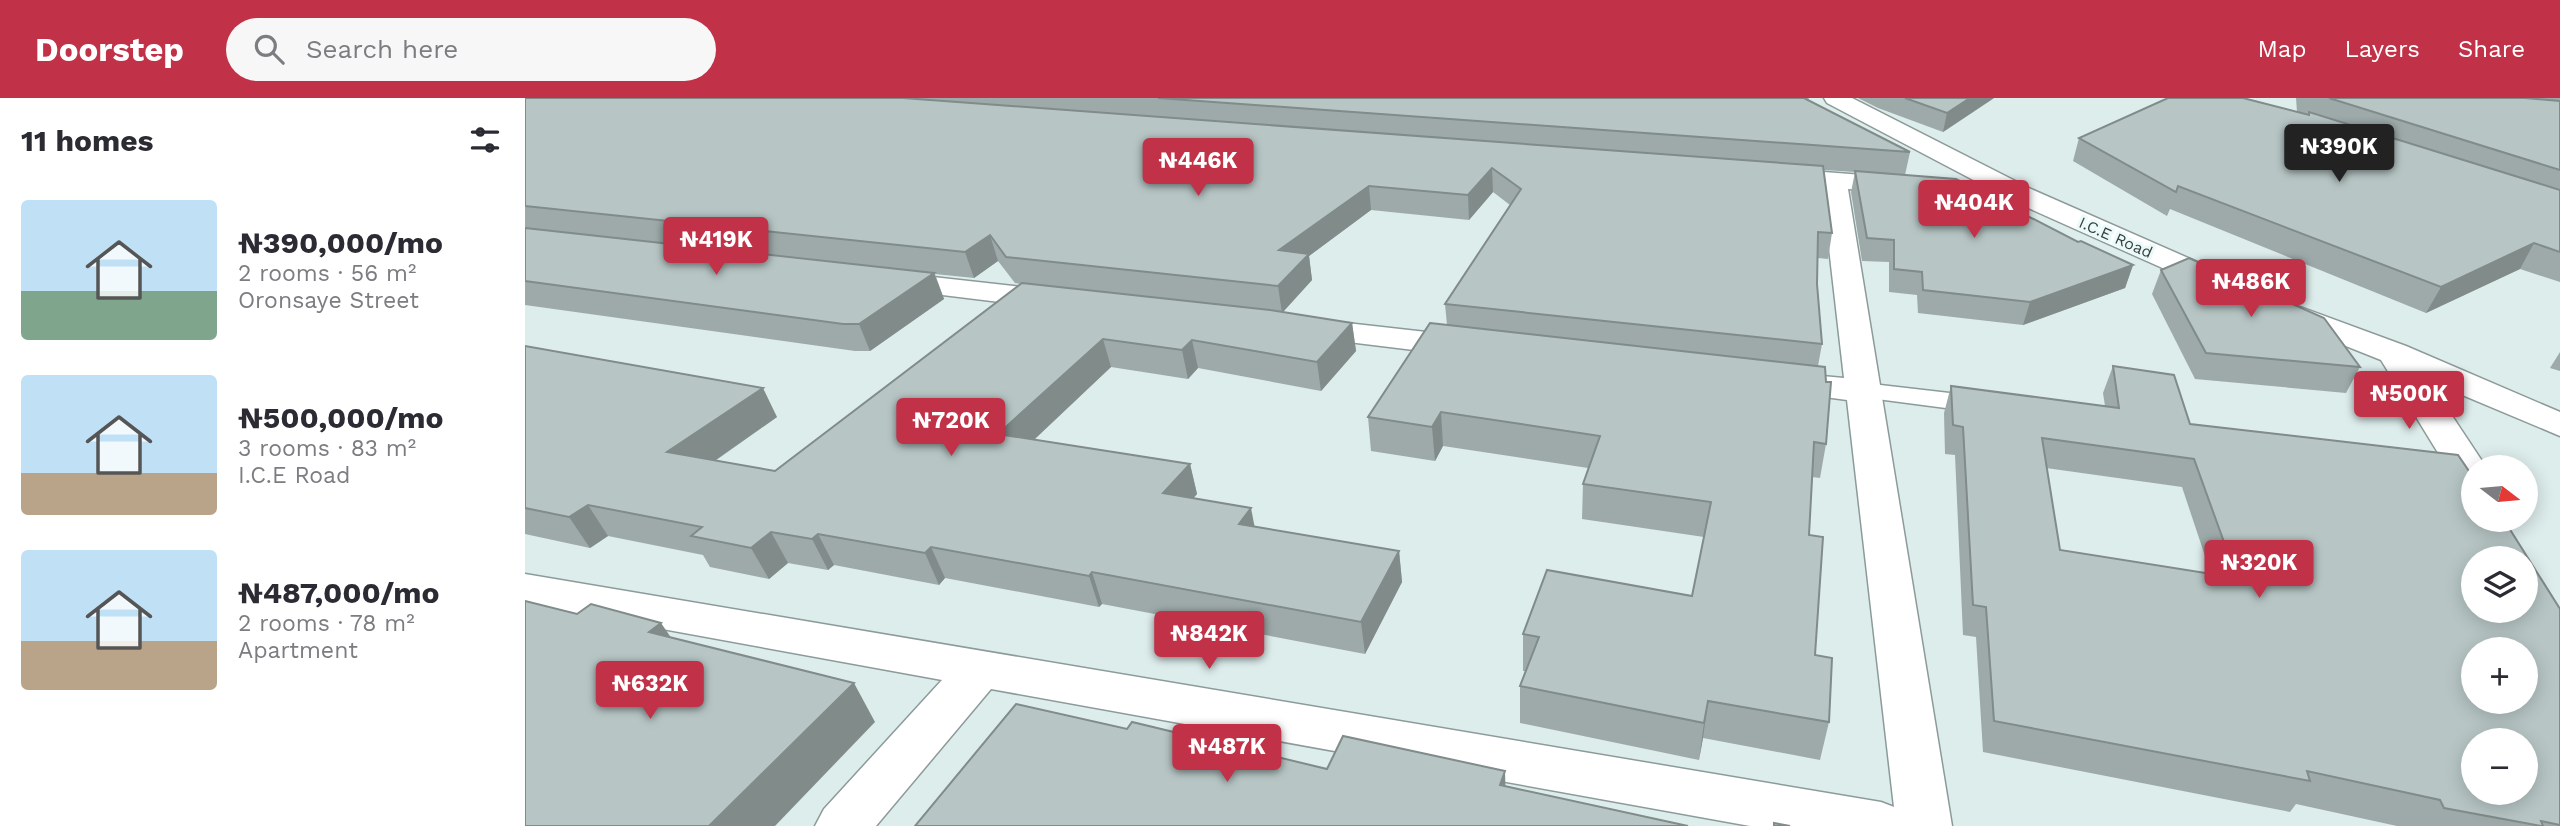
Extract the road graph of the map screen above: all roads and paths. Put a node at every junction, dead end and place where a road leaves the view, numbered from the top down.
1 (1835, 98) edge
2 (1751, 174) edge
3 (1834, 180) junction
4 (2022, 195) junction
5 (856, 277) edge
6 (1091, 304) edge
7 (1270, 324) edge
8 (1504, 351) edge
9 (2393, 353) junction
10 (1753, 379) edge
11 (1863, 391) junction
12 (2010, 408) edge
13 (2560, 425) edge
14 (2461, 459) edge
15 (525, 589) edge
16 (982, 667) junction
17 (843, 826) edge
18 (1881, 826) edge
19 (1924, 826) edge

1 - 4 street, I.C.E Road
2 - 3 street
3 - 4 street
3 - 11 street
4 - 9 street, I.C.E Road
5 - 6 street
7 - 8 street
9 - 13 street, I.C.E Road
9 - 14 street
10 - 11 street
11 - 12 lane
11 - 19 street
15 - 16 street
16 - 17 street
16 - 18 street

